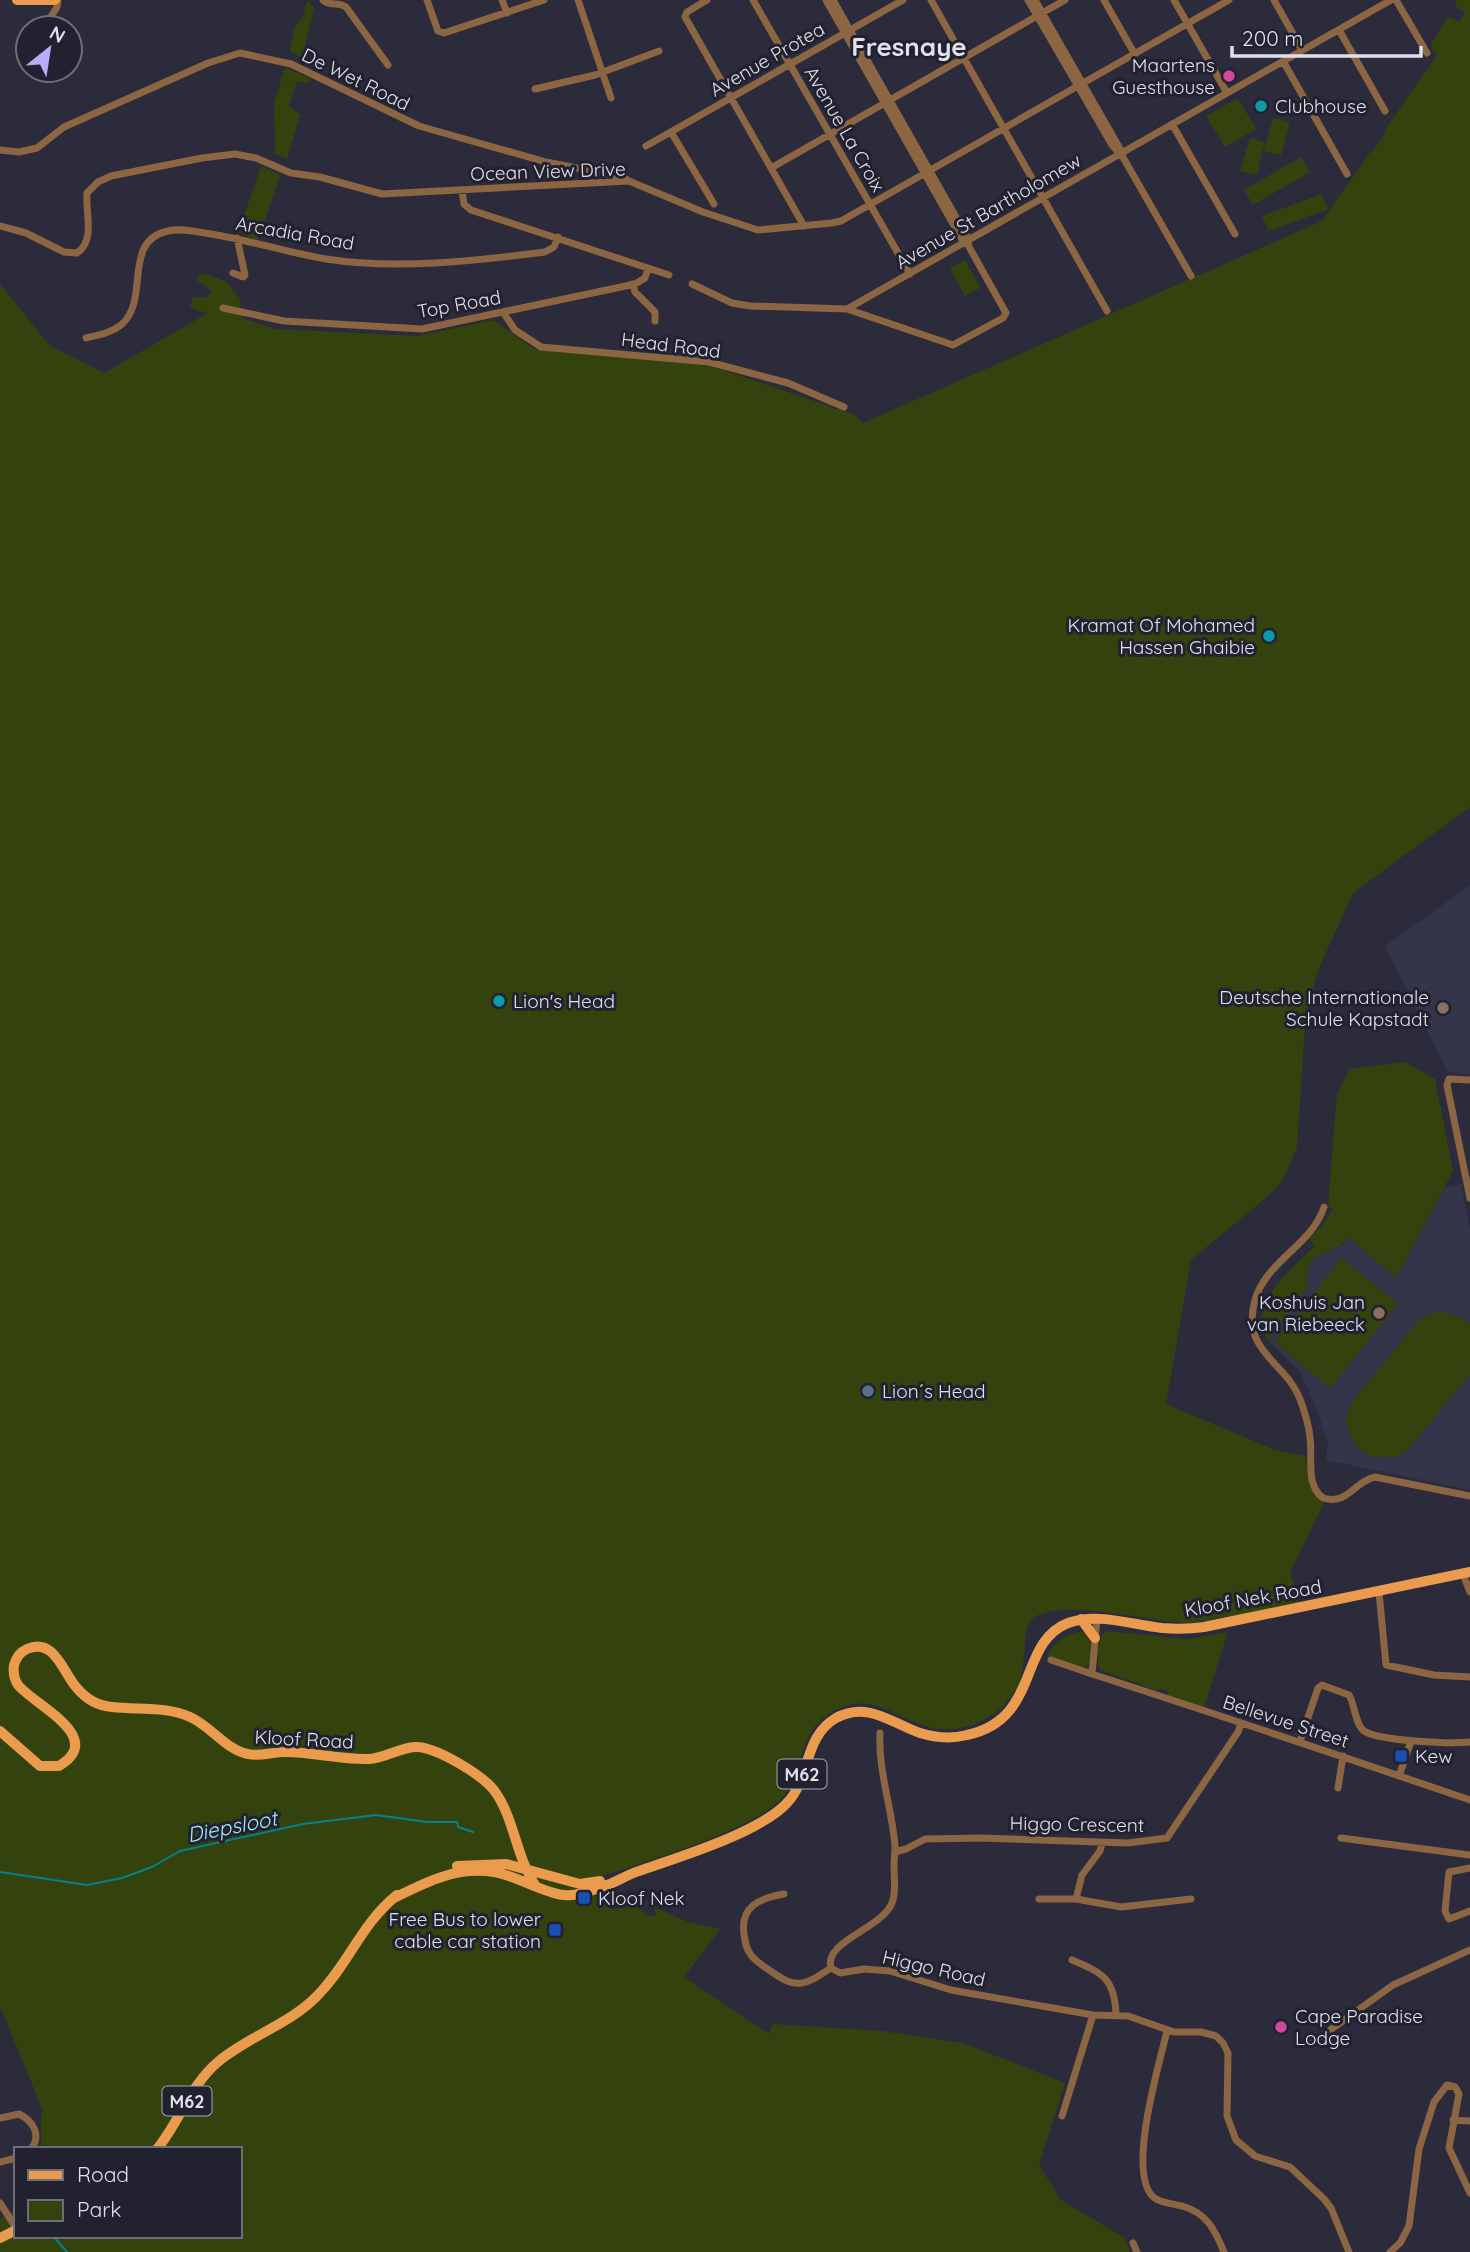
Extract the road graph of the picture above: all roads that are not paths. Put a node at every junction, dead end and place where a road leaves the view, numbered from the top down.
1 (17, 0) edge
2 (57, 0) edge
3 (323, 0) edge
4 (427, 0) edge
5 (502, 0) edge
6 (544, 0) edge
7 (589, 0) edge
8 (707, 0) edge
9 (753, 0) edge
10 (826, 0) edge
11 (833, 0) edge
12 (903, 0) edge
13 (931, 0) edge
14 (1028, 0) edge
15 (1035, 0) edge
16 (1065, 0) edge
17 (1104, 0) edge
18 (1174, 0) edge
19 (1229, 0) edge
20 (1274, 0) edge
21 (1391, 0) edge
22 (1396, 0) edge
23 (578, 2) edge
24 (507, 13) junction
25 (1040, 14) junction
26 (1187, 23) junction
27 (1339, 30) junction
28 (847, 32) junction
29 (1302, 50) junction
30 (659, 51) dead end
31 (1134, 54) junction
32 (1427, 54) dead end
33 (964, 58) junction
34 (1283, 61) junction
35 (790, 64) junction
36 (388, 65) dead end
37 (602, 72) junction
38 (1080, 84) junction
39 (535, 89) dead end
40 (1227, 93) junction
41 (611, 98) dead end
42 (731, 98) junction
43 (887, 101) junction
44 (1385, 111) dead end
45 (1172, 124) junction
46 (1003, 128) junction
47 (671, 132) junction
48 (830, 134) junction
49 (646, 146) dead end
50 (0, 150) edge
51 (1122, 155) junction
52 (771, 168) junction
53 (927, 171) junction
54 (1347, 174) dead end
55 (629, 181) junction
56 (463, 190) junction
57 (1043, 198) junction
58 (714, 204) dead end
59 (870, 204) junction
60 (0, 226) edge
61 (804, 226) junction
62 (1235, 234) dead end
63 (558, 237) junction
64 (237, 238) junction
65 (967, 242) junction
66 (649, 268) junction
67 (233, 273) dead end
68 (910, 274) junction
69 (669, 275) dead end
70 (1191, 276) dead end
71 (633, 284) junction
72 (692, 284) dead end
73 (864, 299) junction
74 (223, 308) dead end
75 (846, 309) junction
76 (1107, 311) dead end
77 (503, 312) junction
78 (867, 317) junction
79 (655, 321) dead end
80 (86, 338) dead end
81 (844, 407) dead end
82 (1470, 1080) edge
83 (1470, 1198) edge
84 (1324, 1207) dead end
85 (1470, 1496) edge
86 (1467, 1573) edge
87 (1379, 1592) junction
88 (1470, 1592) edge
89 (1081, 1619) junction
90 (1097, 1619) junction
91 (1096, 1639) junction
92 (1051, 1660) dead end
93 (1093, 1674) junction
94 (1470, 1677) edge
95 (1241, 1723) junction
96 (0, 1731) edge
97 (880, 1733) dead end
98 (1300, 1741) junction
99 (1411, 1741) junction
100 (1470, 1742) edge
101 (1343, 1756) junction
102 (1399, 1776) junction
103 (1338, 1788) dead end
104 (1470, 1800) edge
105 (1341, 1838) dead end
106 (1102, 1843) junction
107 (895, 1852) junction
108 (1470, 1855) edge
109 (524, 1868) junction
110 (1470, 1868) edge
111 (546, 1874) junction
112 (628, 1875) junction
113 (559, 1878) junction
114 (539, 1886) junction
115 (784, 1894) dead end
116 (561, 1895) junction
117 (394, 1898) junction
118 (1039, 1899) dead end
119 (1076, 1899) junction
120 (1191, 1899) dead end
121 (1470, 1911) edge
122 (1470, 1950) edge
123 (1072, 1960) dead end
124 (831, 1968) junction
125 (1093, 2015) junction
126 (1116, 2015) junction
127 (1167, 2031) junction
128 (1312, 2043) dead end
129 (1062, 2116) dead end
130 (0, 2118) edge
131 (1453, 2120) junction
132 (1470, 2121) edge
133 (32, 2147) edge
134 (158, 2147) edge
135 (1470, 2193) edge
136 (0, 2203) edge
137 (14, 2226) edge
138 (1133, 2243) dead end
139 (1137, 2252) edge
140 (1224, 2252) edge
141 (1349, 2252) edge
142 (1390, 2252) edge

1 - 2 main road
3 - 36 street
4 - 24 street
5 - 24 street
6 - 24 street
7 - 23 street
8 - 42 street
9 - 35 street, Avenue La Croix
10 - 28 street
11 - 28 street
12 - 28 street, Avenue Protea
13 - 33 street
14 - 25 street
15 - 25 street
16 - 25 street
17 - 31 street
18 - 26 street
19 - 26 street, Ocean View Drive
20 - 29 street
21 - 27 street, Avenue St Bartholomew
22 - 32 street
23 - 37 street
25 - 33 street
25 - 38 street
26 - 31 street, Ocean View Drive
26 - 40 street
27 - 29 street, Avenue St Bartholomew
27 - 44 street
28 - 35 street, Avenue Protea
28 - 43 street
29 - 34 street, Avenue St Bartholomew
30 - 37 street
31 - 38 street, Ocean View Drive
33 - 43 street
33 - 46 street
34 - 40 street, Avenue St Bartholomew
34 - 54 street
35 - 42 street, Avenue Protea
35 - 48 street, Avenue La Croix
37 - 39 street
37 - 41 street
38 - 46 street, Ocean View Drive
38 - 51 street
40 - 45 street, Avenue St Bartholomew
42 - 47 street, Avenue Protea
42 - 52 street
43 - 48 street
43 - 53 street
45 - 51 street, Avenue St Bartholomew
45 - 62 street
46 - 53 street, Ocean View Drive
46 - 57 street
47 - 49 street, Avenue Protea
47 - 58 street
48 - 52 street
48 - 59 street, Avenue La Croix
50 - 55 street, De Wet Road
51 - 57 street, Avenue St Bartholomew
51 - 70 street
52 - 61 street
53 - 59 street, Ocean View Drive
53 - 65 street
55 - 56 street, Ocean View Drive
55 - 61 street, Ocean View Drive
56 - 60 street, Ocean View Drive
56 - 63 street
57 - 65 street, Avenue St Bartholomew
57 - 76 street
59 - 61 street, Ocean View Drive
59 - 68 street, Avenue La Croix
63 - 64 street, Arcadia Road
63 - 66 street
64 - 67 street
64 - 80 street, Arcadia Road
65 - 68 street, Avenue St Bartholomew
65 - 78 street
66 - 69 street
66 - 71 street
68 - 73 street, Avenue St Bartholomew
71 - 77 street, Top Road
71 - 79 street
72 - 75 street
73 - 75 street, Avenue St Bartholomew
73 - 78 street
74 - 77 street, Top Road
75 - 78 street
77 - 81 street, Head Road
82 - 83 street
84 - 85 street
86 - 87 main road, Kloof Nek Road / M62
86 - 88 street
87 - 90 main road, Kloof Nek Road / M62
87 - 94 street
89 - 90 main road, Kloof Nek Road / M62
89 - 91 main road
89 - 112 main road, Kloof Nek Road / M62
90 - 91 street
91 - 93 street
92 - 93 street, Bellevue Street
93 - 95 street, Bellevue Street
95 - 98 street, Bellevue Street
95 - 106 street, Higgo Crescent
96 - 109 main road, Kloof Road
97 - 107 street, Higgo Road
98 - 99 street
98 - 101 street, Bellevue Street
99 - 100 street
99 - 102 street
101 - 102 street, Bellevue Street
101 - 103 street
102 - 104 street, Bellevue Street
105 - 108 street
106 - 107 street, Higgo Crescent
106 - 119 street
107 - 124 street, Higgo Road
109 - 111 main road, M62
109 - 114 main road
109 - 117 main road, M62
110 - 121 street
111 - 113 main road, M62
111 - 114 main road
112 - 113 main road, Kloof Nek Road / M62
112 - 116 main road, Kloof Nek Road / M62
113 - 116 main road
114 - 116 main road, M62
114 - 117 main road, M62
115 - 124 street
117 - 134 main road, M62
118 - 119 street
119 - 120 street
122 - 128 street
123 - 126 street
124 - 125 street, Higgo Road
125 - 126 street, Higgo Road
125 - 129 street
126 - 127 street, Higgo Road
127 - 140 street
127 - 141 street, Higgo Road
130 - 133 street
131 - 132 street
131 - 135 street
131 - 142 street
136 - 137 street
138 - 139 street

